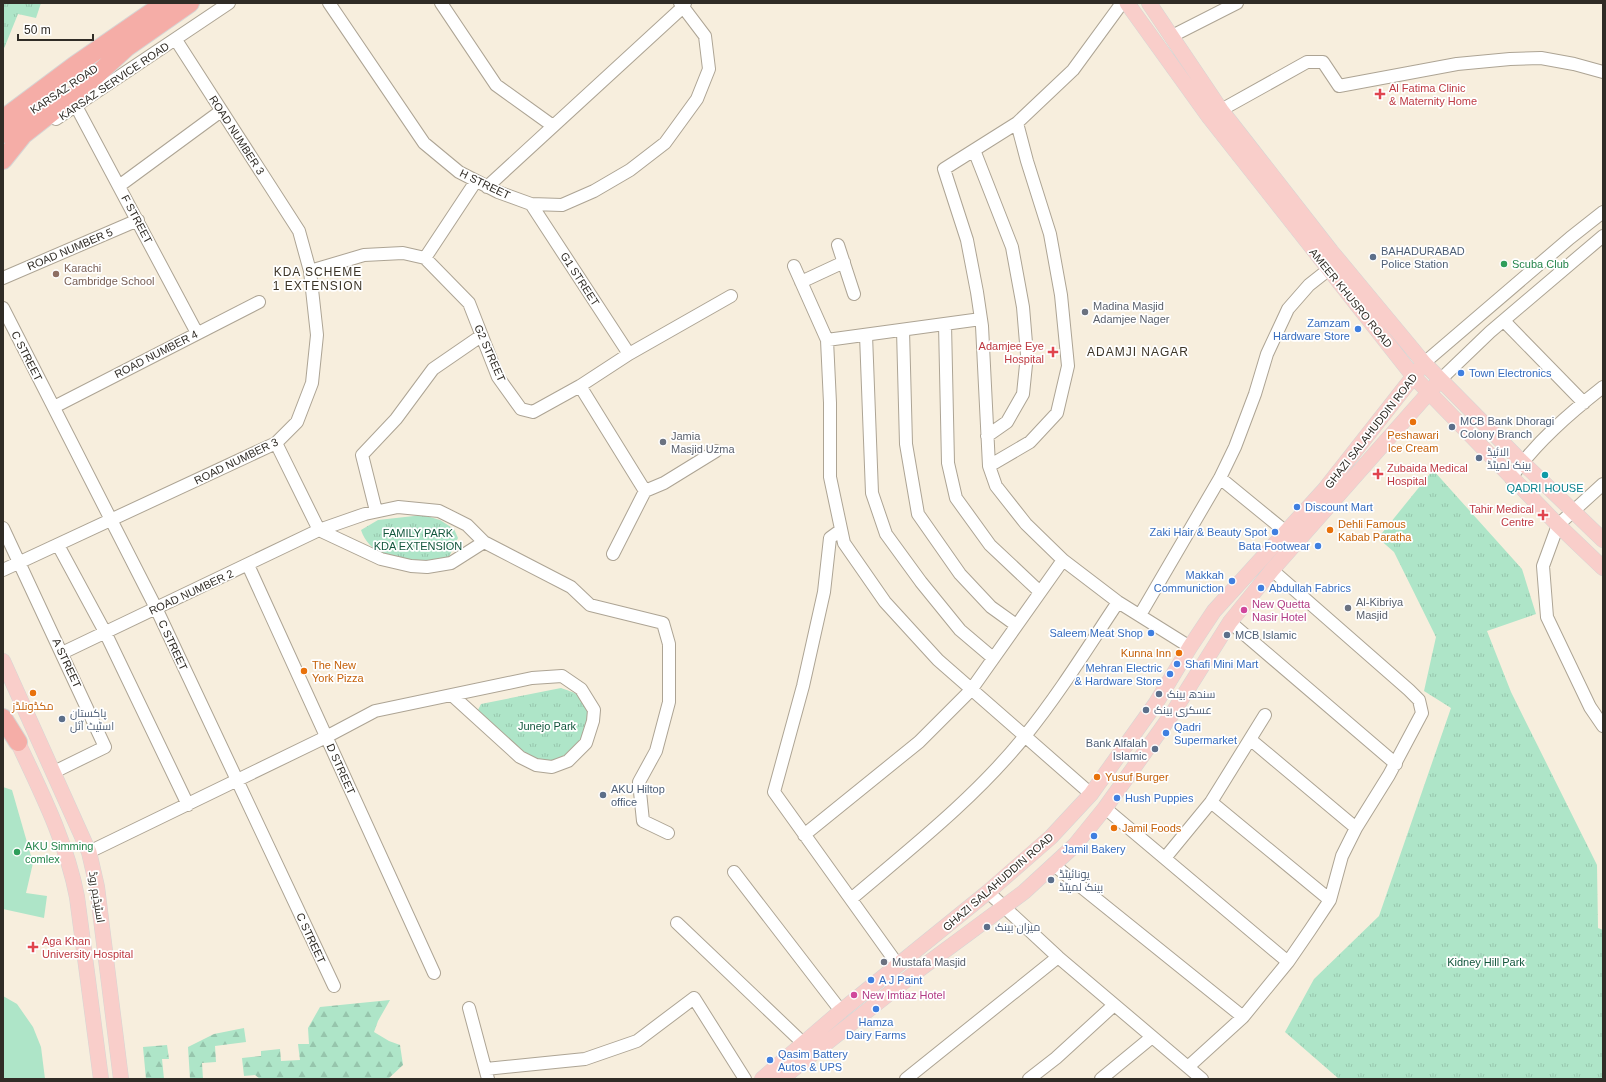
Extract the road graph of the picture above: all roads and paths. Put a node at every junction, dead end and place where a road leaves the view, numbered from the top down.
1 (166, 3) edge
2 (190, 3) edge
3 (229, 3) edge
4 (329, 3) edge
5 (442, 3) edge
6 (1122, 3) edge
7 (1127, 3) edge
8 (1149, 3) edge
9 (1237, 3) edge
10 (683, 4) edge
11 (1173, 37) junction
12 (1151, 38) junction
13 (176, 40) junction
14 (127, 47) junction
15 (1164, 56) junction
16 (1603, 72) edge
17 (76, 106) junction
18 (1221, 110) junction
19 (221, 111) junction
20 (6, 112) edge
21 (1017, 123) junction
22 (553, 126) junction
23 (3, 134) edge
24 (974, 150) junction
25 (3, 162) edge
26 (476, 181) junction
27 (119, 186) junction
28 (487, 187) junction
29 (531, 204) junction
30 (1603, 212) edge
31 (138, 220) junction
32 (1570, 238) junction
33 (1602, 240) edge
34 (838, 245) dead end
35 (1584, 252) junction
36 (425, 258) junction
37 (844, 262) junction
38 (794, 266) dead end
39 (1328, 270) junction
40 (310, 271) junction
41 (3, 278) edge
42 (801, 282) junction
43 (854, 294) dead end
44 (731, 296) dead end
45 (259, 302) dead end
46 (3, 308) edge
47 (981, 319) junction
48 (1504, 321) junction
49 (945, 324) junction
50 (903, 330) junction
51 (197, 333) junction
52 (866, 335) junction
53 (481, 336) junction
54 (827, 340) junction
55 (629, 354) junction
56 (1424, 363) junction
57 (1414, 377) junction
58 (1440, 380) junction
59 (580, 386) junction
60 (1603, 387) edge
61 (1428, 392) junction
62 (1584, 403) junction
63 (54, 408) junction
64 (987, 436) junction
65 (276, 443) junction
66 (716, 451) dead end
67 (1522, 462) junction
68 (989, 466) junction
69 (1220, 478) junction
70 (1511, 478) junction
71 (1603, 484) edge
72 (645, 492) junction
73 (376, 511) junction
74 (1573, 511) junction
75 (111, 520) junction
76 (1558, 525) junction
77 (3, 528) edge
78 (319, 530) junction
79 (841, 530) junction
80 (1286, 532) junction
81 (1603, 540) edge
82 (484, 542) junction
83 (58, 545) junction
84 (613, 554) dead end
85 (1064, 560) junction
86 (20, 562) junction
87 (248, 565) junction
88 (1603, 568) edge
89 (3, 570) edge
90 (1272, 570) junction
91 (1040, 592) junction
92 (1118, 602) junction
93 (156, 608) junction
94 (1140, 615) junction
95 (1230, 622) junction
96 (1016, 625) junction
97 (105, 632) junction
98 (1190, 647) junction
99 (62, 653) junction
100 (993, 658) junction
101 (3, 660) edge
102 (971, 690) junction
103 (453, 696) junction
104 (3, 710) edge
105 (1265, 716) dead end
106 (3, 718) edge
107 (1603, 726) edge
108 (326, 737) junction
109 (1024, 737) junction
110 (1251, 740) junction
111 (18, 742) junction
112 (1396, 764) junction
113 (54, 772) junction
114 (238, 781) junction
115 (1091, 794) junction
116 (1211, 802) junction
117 (188, 805) junction
118 (1105, 808) junction
119 (1356, 828) junction
120 (668, 832) dead end
121 (804, 835) junction
122 (89, 852) junction
123 (1165, 858) junction
124 (1054, 865) junction
125 (734, 872) dead end
126 (988, 892) junction
127 (851, 899) junction
128 (1330, 900) junction
129 (1004, 907) junction
130 (676, 923) dead end
131 (1058, 957) junction
132 (1288, 962) junction
133 (898, 965) junction
134 (434, 973) dead end
135 (334, 986) dead end
136 (1114, 1005) junction
137 (469, 1008) dead end
138 (841, 1011) junction
139 (1243, 1017) junction
140 (1152, 1037) junction
141 (804, 1044) junction
142 (1188, 1067) junction
143 (487, 1074) edge
144 (100, 1079) edge
145 (121, 1079) edge
146 (745, 1079) edge
147 (762, 1079) edge
148 (781, 1079) edge
149 (906, 1079) edge
150 (1029, 1079) edge
151 (1101, 1079) edge
152 (1202, 1079) edge

1 - 20 highway
2 - 14 highway
3 - 13 street, KARSAZ SERVICE ROAD
4 - 26 street, H STREET
5 - 22 street
6 - 21 street
7 - 12 main road, AMEER KHUSRO ROAD
8 - 11 main road, AMEER KHUSRO ROAD
9 - 11 street
10 - 22 street
10 - 29 street, H STREET
11 - 12 main road
11 - 15 main road
11 - 18 main road, AMEER KHUSRO ROAD
12 - 15 main road, AMEER KHUSRO ROAD
13 - 17 street, KARSAZ SERVICE ROAD
13 - 19 street, ROAD NUMBER 3
14 - 23 highway, KARSAZ ROAD
14 - 25 highway
15 - 39 main road, AMEER KHUSRO ROAD
16 - 18 street
17 - 25 street, KARSAZ SERVICE ROAD
17 - 27 street, F STREET
18 - 56 main road, AMEER KHUSRO ROAD
19 - 27 street
19 - 40 street, ROAD NUMBER 3
21 - 24 street
21 - 68 street
22 - 28 street
24 - 47 street
24 - 64 street
26 - 28 street, H STREET
26 - 36 street
27 - 31 street, F STREET
28 - 29 street, H STREET
29 - 55 street, G1 STREET
30 - 32 street, GHAZI SALAHUDDIN ROAD
31 - 41 street, ROAD NUMBER 5
31 - 51 street, F STREET
32 - 35 street
32 - 56 street, GHAZI SALAHUDDIN ROAD
33 - 35 street, GHAZI SALAHUDDIN ROAD
34 - 37 street
35 - 48 street, GHAZI SALAHUDDIN ROAD
36 - 40 street
36 - 53 street, G2 STREET
37 - 42 street
37 - 43 street
38 - 42 street
39 - 57 main road, AMEER KHUSRO ROAD
39 - 69 street
40 - 65 street, ROAD NUMBER 3
42 - 54 street
44 - 55 street, G2 STREET
45 - 51 street, ROAD NUMBER 4
46 - 63 street, C STREET
47 - 49 street
47 - 64 street
48 - 58 street, GHAZI SALAHUDDIN ROAD
48 - 62 street
49 - 50 street
49 - 91 street
50 - 52 street
50 - 96 street
51 - 63 street, ROAD NUMBER 4
52 - 54 street
52 - 100 street
53 - 59 street, G2 STREET
53 - 73 street
54 - 79 street
55 - 59 street, G2 STREET
56 - 57 main road, GHAZI SALAHUDDIN ROAD
56 - 58 main road, AMEER KHUSRO ROAD
57 - 61 main road, AMEER KHUSRO ROAD
57 - 80 main road, GHAZI SALAHUDDIN ROAD
58 - 61 main road, GHAZI SALAHUDDIN ROAD
58 - 67 main road, AMEER KHUSRO ROAD
59 - 72 street
60 - 62 street
61 - 70 main road, AMEER KHUSRO ROAD
61 - 90 main road, GHAZI SALAHUDDIN ROAD
62 - 67 street
63 - 75 street, C STREET
64 - 68 street
65 - 75 street, ROAD NUMBER 3
65 - 78 street
66 - 72 street
67 - 70 street
67 - 74 main road, AMEER KHUSRO ROAD
68 - 85 street
69 - 80 street
69 - 94 street
70 - 76 main road, AMEER KHUSRO ROAD
71 - 74 street
72 - 84 street
73 - 78 street, ROAD NUMBER 2
73 - 82 street, ROAD NUMBER 2
74 - 76 street
74 - 81 main road, AMEER KHUSRO ROAD
75 - 83 street, ROAD NUMBER 3
75 - 93 street, C STREET
76 - 88 main road, AMEER KHUSRO ROAD
76 - 107 street
77 - 86 street, A STREET
78 - 82 street
78 - 87 street, ROAD NUMBER 2
79 - 102 street
79 - 121 street
80 - 98 main road, GHAZI SALAHUDDIN ROAD
82 - 120 street, ROAD NUMBER 2
83 - 86 street, ROAD NUMBER 3
83 - 97 street
85 - 91 street
85 - 92 street
86 - 89 street, ROAD NUMBER 3
86 - 99 street, A STREET
87 - 93 street, ROAD NUMBER 2
87 - 108 street, D STREET
90 - 95 main road, GHAZI SALAHUDDIN ROAD
90 - 112 street
91 - 96 street
92 - 94 street
92 - 109 street
93 - 97 street, ROAD NUMBER 2
93 - 114 street, C STREET
94 - 98 street
95 - 112 street
95 - 118 main road, GHAZI SALAHUDDIN ROAD
96 - 100 street
97 - 99 street, ROAD NUMBER 2
97 - 117 street
98 - 115 main road, GHAZI SALAHUDDIN ROAD
99 - 113 street, A STREET
100 - 102 street
101 - 113 main road, اسٹیڈیم روڈ
102 - 109 street
102 - 121 street
103 - 103 street
103 - 108 street
104 - 111 main road, اسٹیڈیم روڈ
105 - 110 street
106 - 111 highway
108 - 114 street
108 - 134 street, D STREET
109 - 115 street
109 - 127 street
110 - 116 street
110 - 119 street
111 - 144 main road, اسٹیڈیم روڈ
112 - 119 street
113 - 122 main road, اسٹیڈیم روڈ
114 - 117 street
114 - 135 street, C STREET
115 - 126 main road, GHAZI SALAHUDDIN ROAD
116 - 123 street
116 - 128 street
117 - 122 street
118 - 123 street
118 - 124 main road, GHAZI SALAHUDDIN ROAD
119 - 128 street
121 - 127 street
122 - 145 main road, اسٹیڈیم روڈ
123 - 132 street
124 - 129 main road, GHAZI SALAHUDDIN ROAD
124 - 139 street
125 - 138 street
126 - 129 street
126 - 133 main road, GHAZI SALAHUDDIN ROAD
127 - 133 street
128 - 132 street
129 - 131 street
129 - 148 main road, GHAZI SALAHUDDIN ROAD
130 - 141 street
131 - 136 street
131 - 149 street
132 - 139 street
133 - 138 main road, GHAZI SALAHUDDIN ROAD
136 - 140 street
136 - 150 street
137 - 143 street
138 - 141 main road, GHAZI SALAHUDDIN ROAD
139 - 142 street
140 - 142 street
140 - 151 street
141 - 147 main road, GHAZI SALAHUDDIN ROAD
142 - 152 street
143 - 146 street

